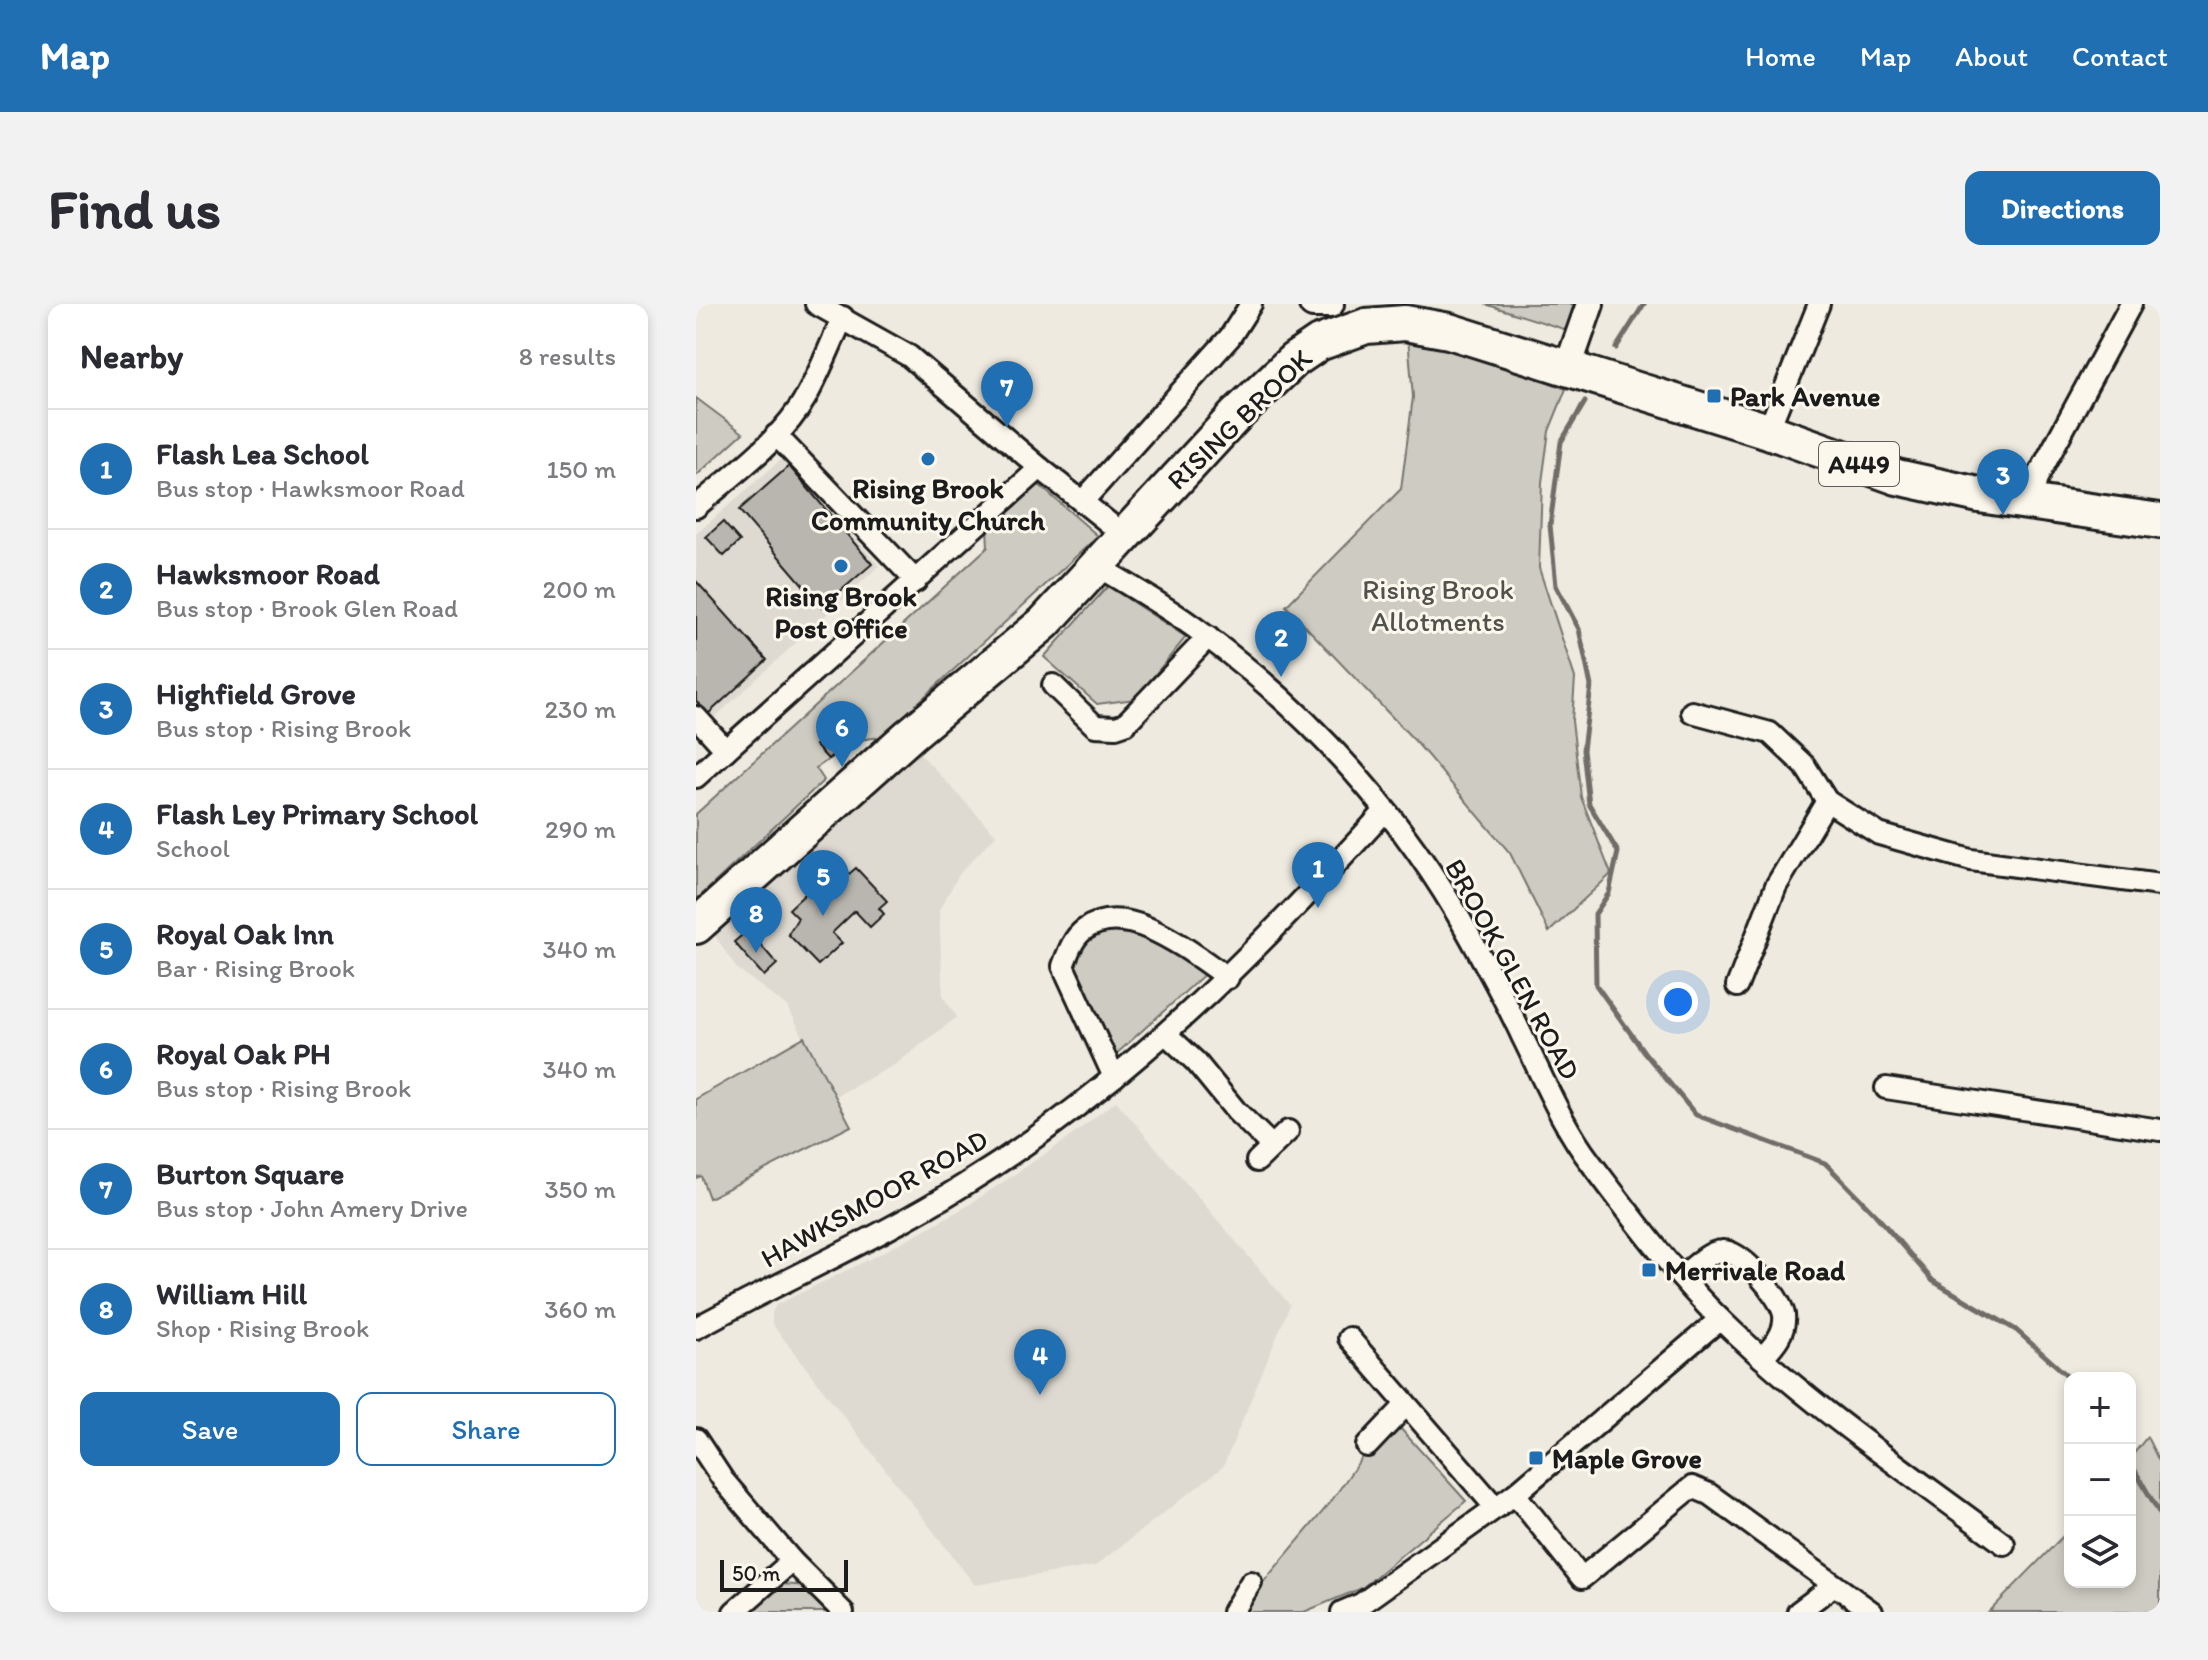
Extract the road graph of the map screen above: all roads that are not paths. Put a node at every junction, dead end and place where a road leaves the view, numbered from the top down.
1 (816, 304) edge
2 (1251, 304) edge
3 (1313, 304) edge
4 (1330, 304) edge
5 (1590, 304) edge
6 (1819, 304) edge
7 (2131, 304) edge
8 (843, 317) junction
9 (1568, 367) junction
10 (1768, 431) junction
11 (776, 435) junction
12 (1040, 468) junction
13 (1082, 502) junction
14 (2031, 503) junction
15 (696, 507) edge
16 (2160, 521) edge
17 (1124, 535) junction
18 (1097, 566) junction
19 (916, 581) junction
20 (1208, 637) junction
21 (1053, 685) dead end
22 (1692, 712) dead end
23 (696, 717) edge
24 (726, 750) junction
25 (696, 777) edge
26 (1827, 801) junction
27 (1385, 811) junction
28 (2160, 885) edge
29 (696, 926) edge
30 (1228, 978) junction
31 (1737, 986) dead end
32 (1166, 1034) junction
33 (1114, 1077) junction
34 (1886, 1088) dead end
35 (2160, 1130) edge
36 (1288, 1131) dead end
37 (1272, 1146) junction
38 (1257, 1161) dead end
39 (1681, 1277) junction
40 (1720, 1319) junction
41 (696, 1328) edge
42 (1349, 1338) dead end
43 (1762, 1358) junction
44 (1406, 1405) junction
45 (696, 1439) edge
46 (1367, 1446) dead end
47 (1515, 1494) junction
48 (1496, 1508) junction
49 (2004, 1544) dead end
50 (792, 1561) junction
51 (1251, 1582) dead end
52 (1833, 1586) junction
53 (1356, 1609) edge
54 (734, 1612) edge
55 (843, 1612) edge
56 (1233, 1612) edge
57 (1798, 1612) edge
58 (1872, 1612) edge

1 - 8 street
2 - 13 street
3 - 4 street
5 - 9 street
6 - 10 street
7 - 14 street
8 - 11 street
8 - 12 street
9 - 10 highway, RISING BROOK / A449
9 - 17 highway, RISING BROOK / A449
10 - 14 highway, RISING BROOK / A449
11 - 15 street
11 - 19 street
12 - 13 street
12 - 19 street
13 - 17 street
14 - 16 highway, RISING BROOK / A449
17 - 18 highway, RISING BROOK / A449
18 - 20 street, BROOK GLEN ROAD
18 - 29 highway, RISING BROOK / A449
19 - 24 street
20 - 21 street
20 - 27 street, BROOK GLEN ROAD
22 - 26 street
23 - 24 street
24 - 25 street
26 - 28 street
26 - 31 street
27 - 30 street, HAWKSMOOR ROAD
27 - 39 street, BROOK GLEN ROAD
30 - 32 street, HAWKSMOOR ROAD
30 - 33 street
32 - 33 street, HAWKSMOOR ROAD
32 - 37 street
33 - 41 street, HAWKSMOOR ROAD
34 - 35 street
36 - 37 street
37 - 38 street
39 - 40 street, BROOK GLEN ROAD
39 - 43 street
40 - 43 street, BROOK GLEN ROAD
40 - 47 street
42 - 44 street
43 - 49 street, BROOK GLEN ROAD
44 - 46 street
44 - 48 street
45 - 50 street
47 - 48 street
47 - 52 street
48 - 53 street
50 - 54 street
50 - 55 street
51 - 56 street
52 - 57 street
52 - 58 street

